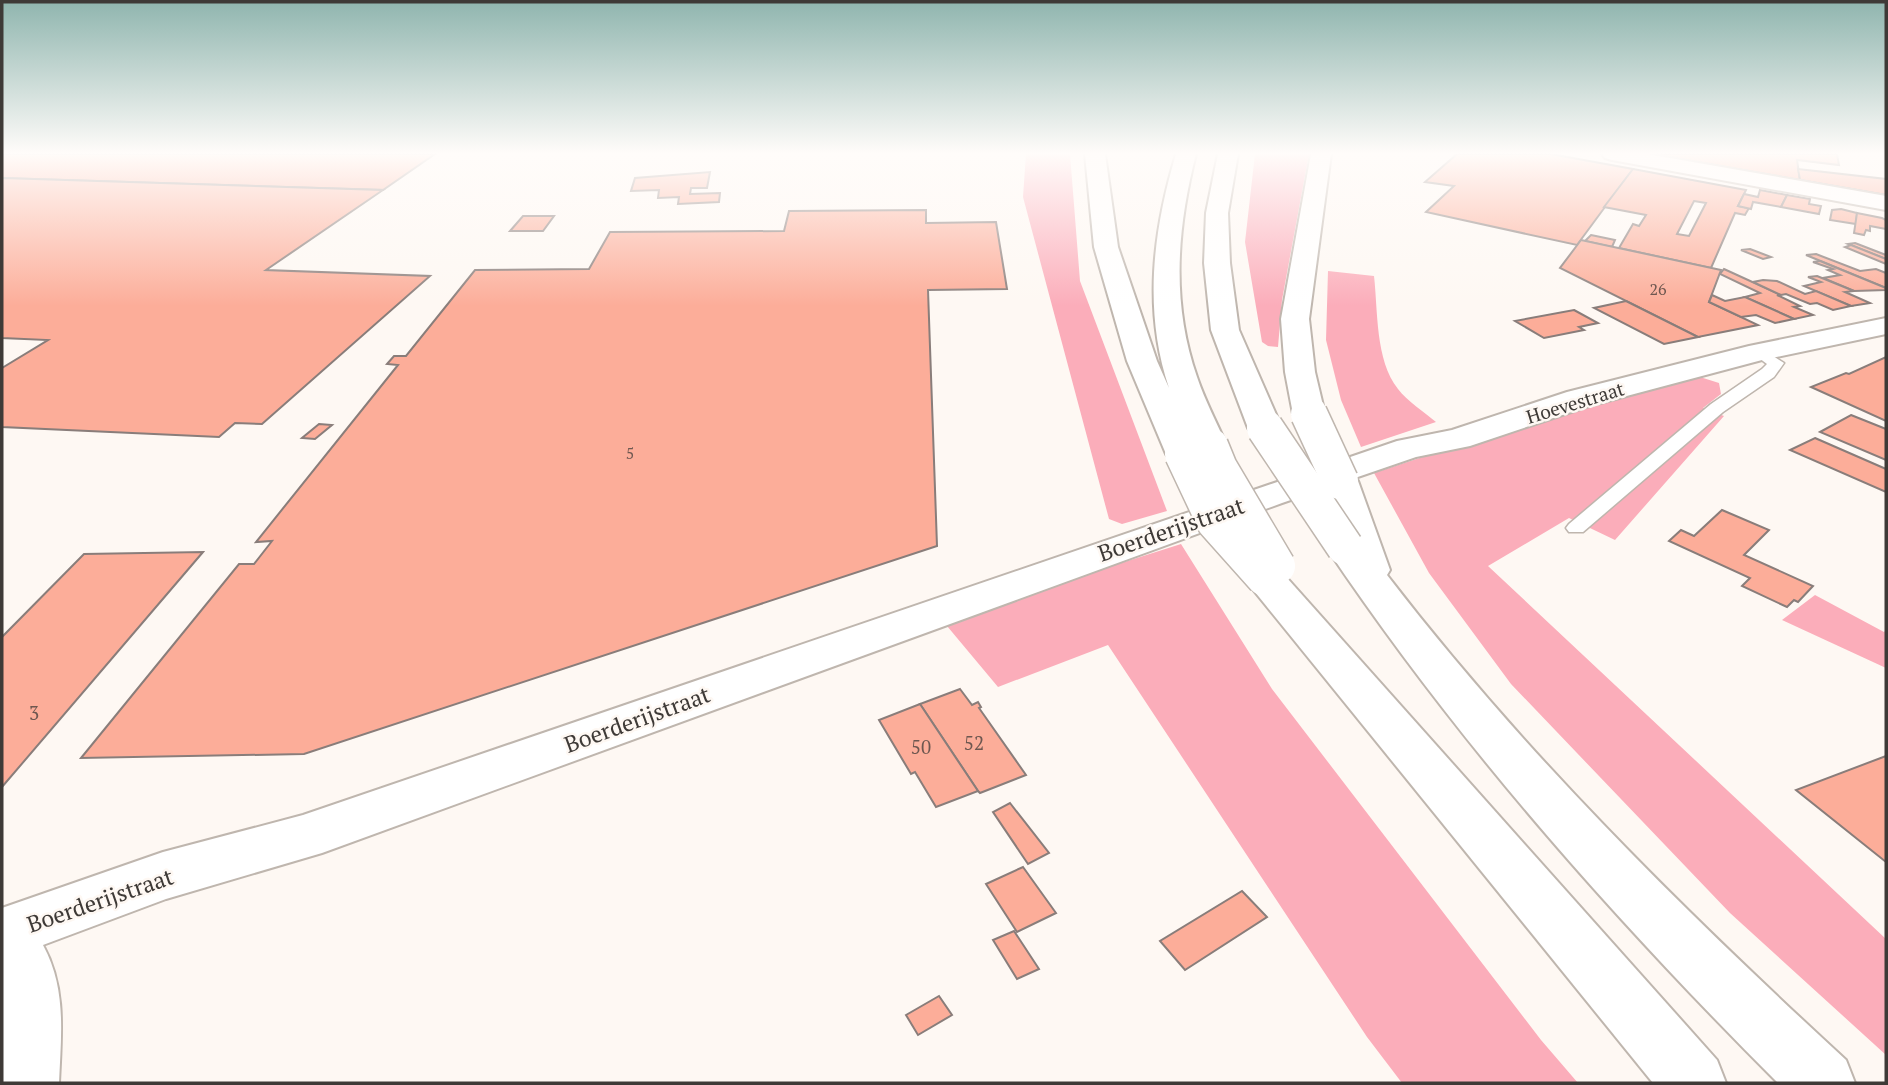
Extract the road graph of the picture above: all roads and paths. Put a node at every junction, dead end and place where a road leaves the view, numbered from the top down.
1 (1101, 205) edge
2 (1174, 205) edge
3 (1219, 205) edge
4 (1313, 205) edge
5 (1886, 326) edge
6 (1759, 352) junction
7 (1196, 450) junction
8 (1269, 495) joint
9 (1576, 528) dead end
10 (1352, 544) junction
11 (2, 936) edge
12 (27, 1083) edge
13 (1694, 1083) edge
14 (1823, 1083) edge

1 - 7 main road
2 - 7 main road
3 - 10 main road, bridge
4 - 10 main road, bridge
5 - 6 main road, Hoevestraat
6 - 8 main road, Hoevestraat
6 - 9 lane
7 - 13 main road, bridge
8 - 11 main road, Boerderijstraat
10 - 14 main road
11 - 12 main road

